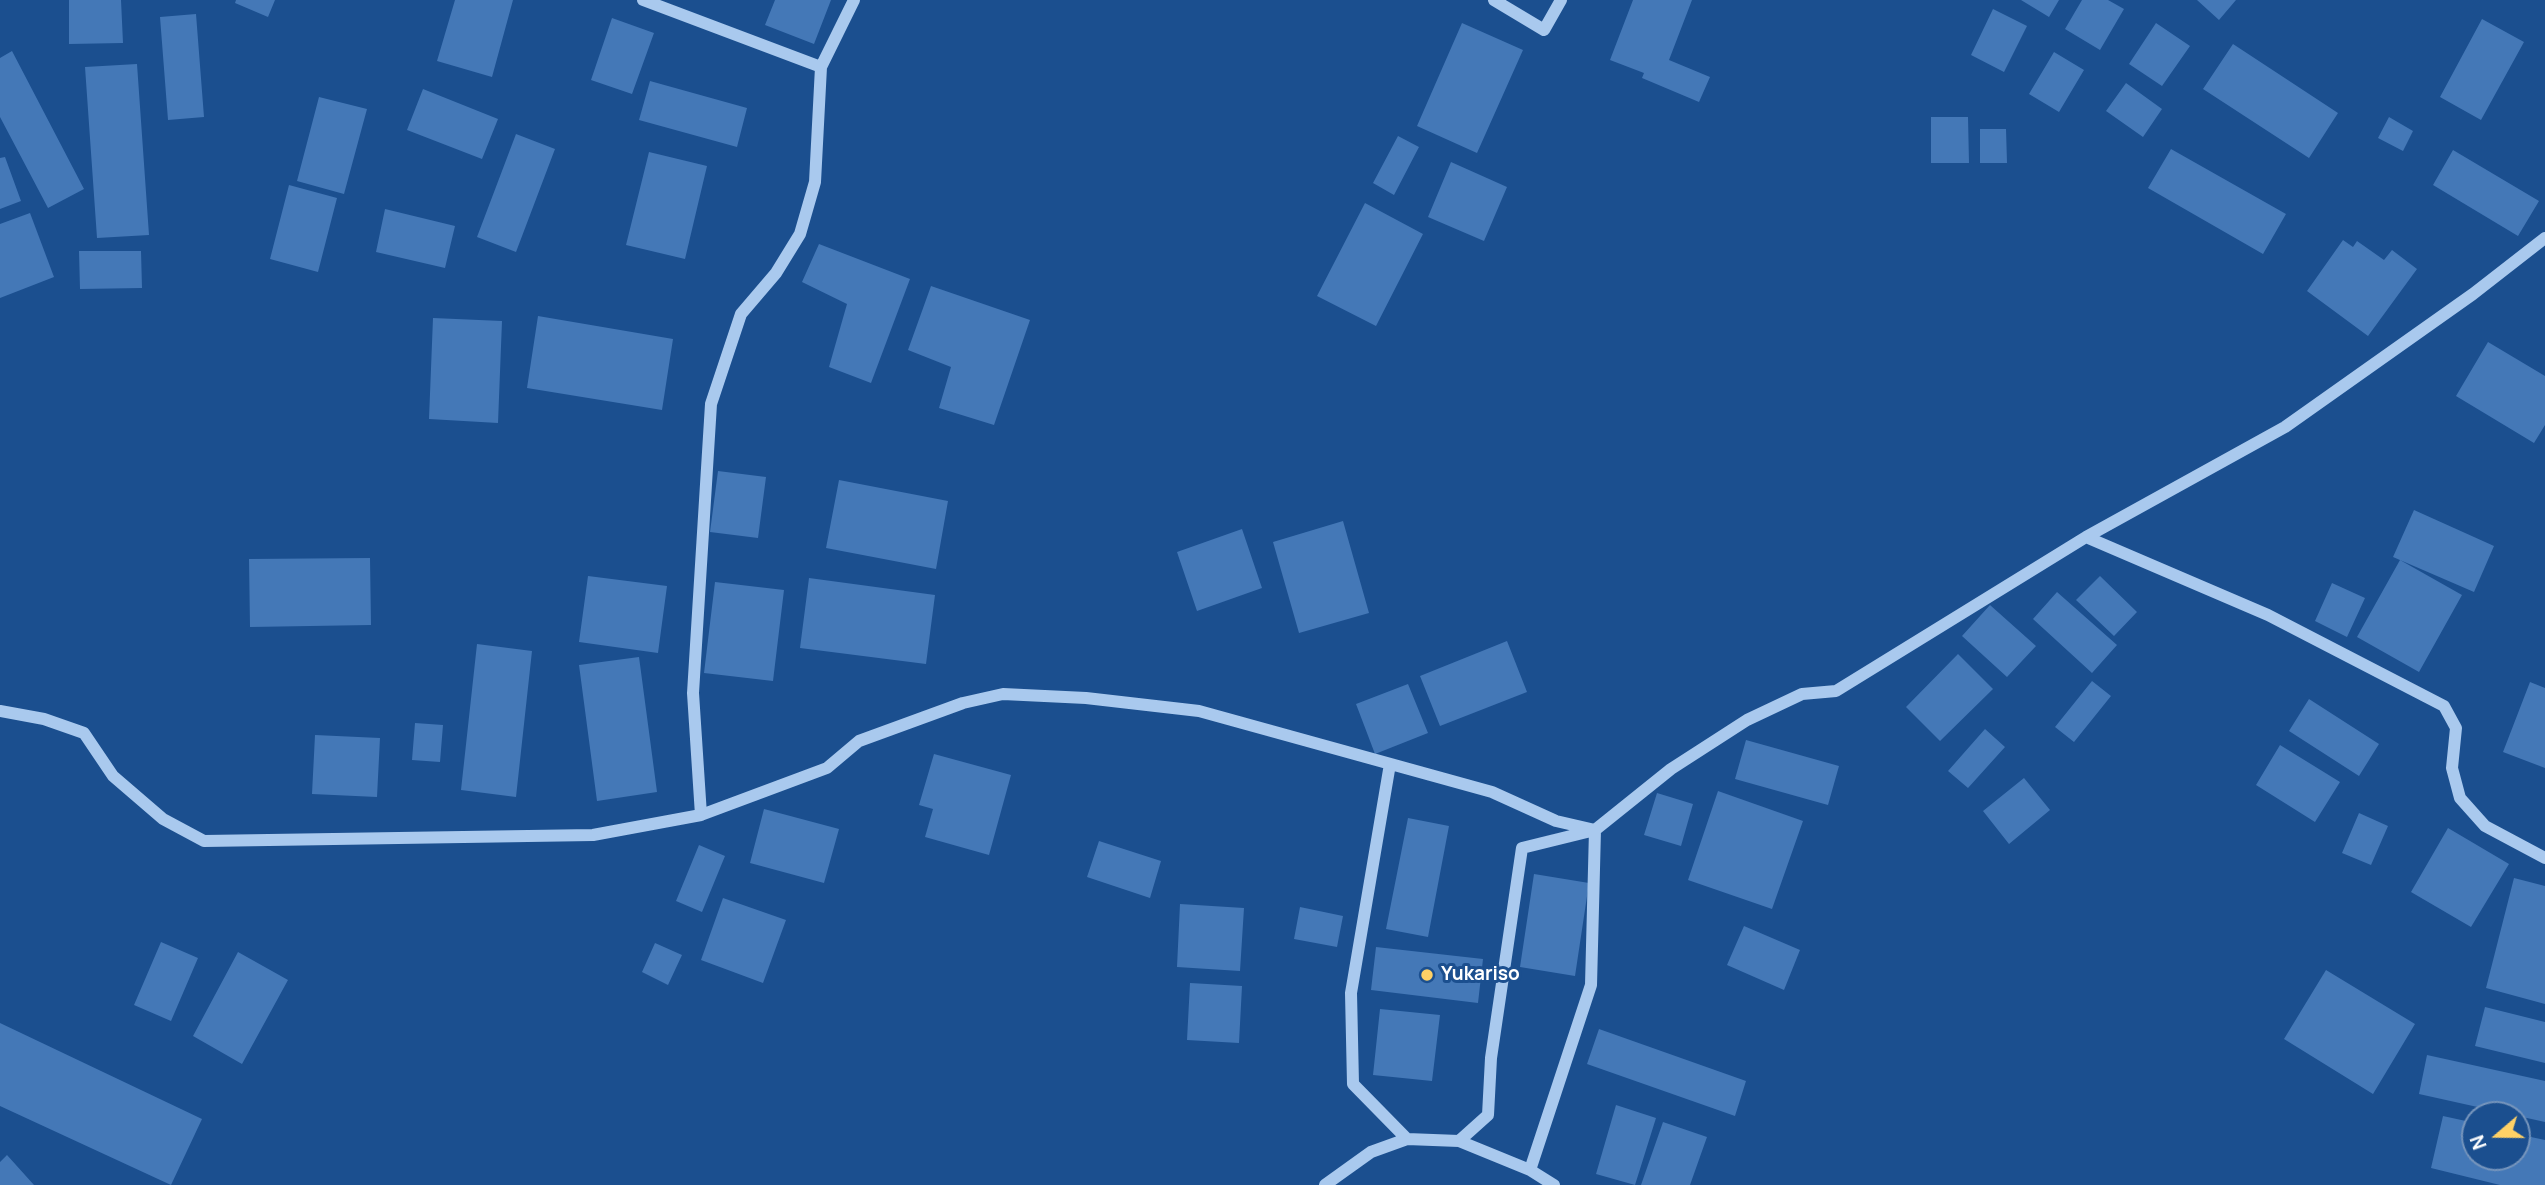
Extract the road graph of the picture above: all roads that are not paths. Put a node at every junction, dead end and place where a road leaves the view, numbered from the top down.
1 (643, 0) edge
2 (853, 0) edge
3 (1494, 0) edge
4 (1561, 0) edge
5 (821, 66) junction
6 (2545, 238) edge
7 (2086, 537) junction
8 (0, 711) edge
9 (1390, 764) junction
10 (701, 815) junction
11 (1595, 830) junction
12 (2545, 858) edge
13 (1407, 1139) junction
14 (1459, 1141) junction
15 (1530, 1170) junction
16 (1325, 1185) edge
17 (1555, 1185) edge

1 - 5 street
2 - 5 street
3 - 4 street
5 - 10 street
6 - 7 street
7 - 11 street
7 - 12 street
8 - 10 street
9 - 10 street
9 - 11 street
9 - 13 street
11 - 14 street
11 - 15 street
13 - 14 street
13 - 16 street
14 - 15 street
15 - 17 street

